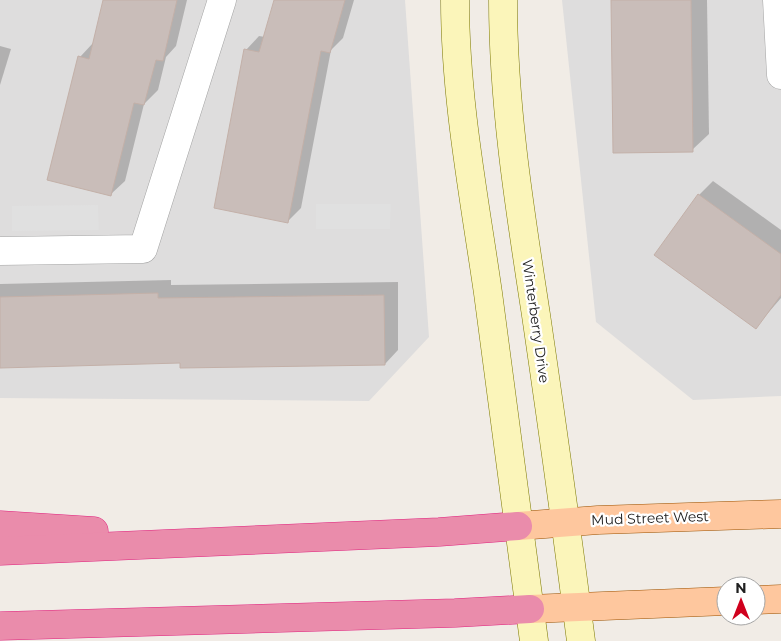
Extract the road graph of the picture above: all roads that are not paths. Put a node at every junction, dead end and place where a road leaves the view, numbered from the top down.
1 (222, 0) edge
2 (456, 0) edge
3 (503, 0) edge
4 (777, 0) edge
5 (781, 75) edge
6 (0, 252) edge
7 (781, 514) edge
8 (566, 522) junction
9 (0, 525) edge
10 (518, 526) junction
11 (240, 539) junction
12 (0, 550) edge
13 (781, 599) edge
14 (766, 600) edge
15 (716, 601) edge
16 (577, 606) junction
17 (530, 609) junction
18 (0, 626) edge
19 (534, 641) edge
20 (582, 641) edge

1 - 6 street
2 - 10 street
3 - 8 street, Winterberry Drive
4 - 5 street
7 - 8 main road, Mud Street West
8 - 10 main road, Mud Street West
8 - 16 street, Winterberry Drive
9 - 11 highway
10 - 11 highway
10 - 17 street
11 - 12 highway
13 - 14 main road
15 - 16 main road
16 - 17 main road
16 - 20 street, Winterberry Drive
17 - 18 highway
17 - 19 street

